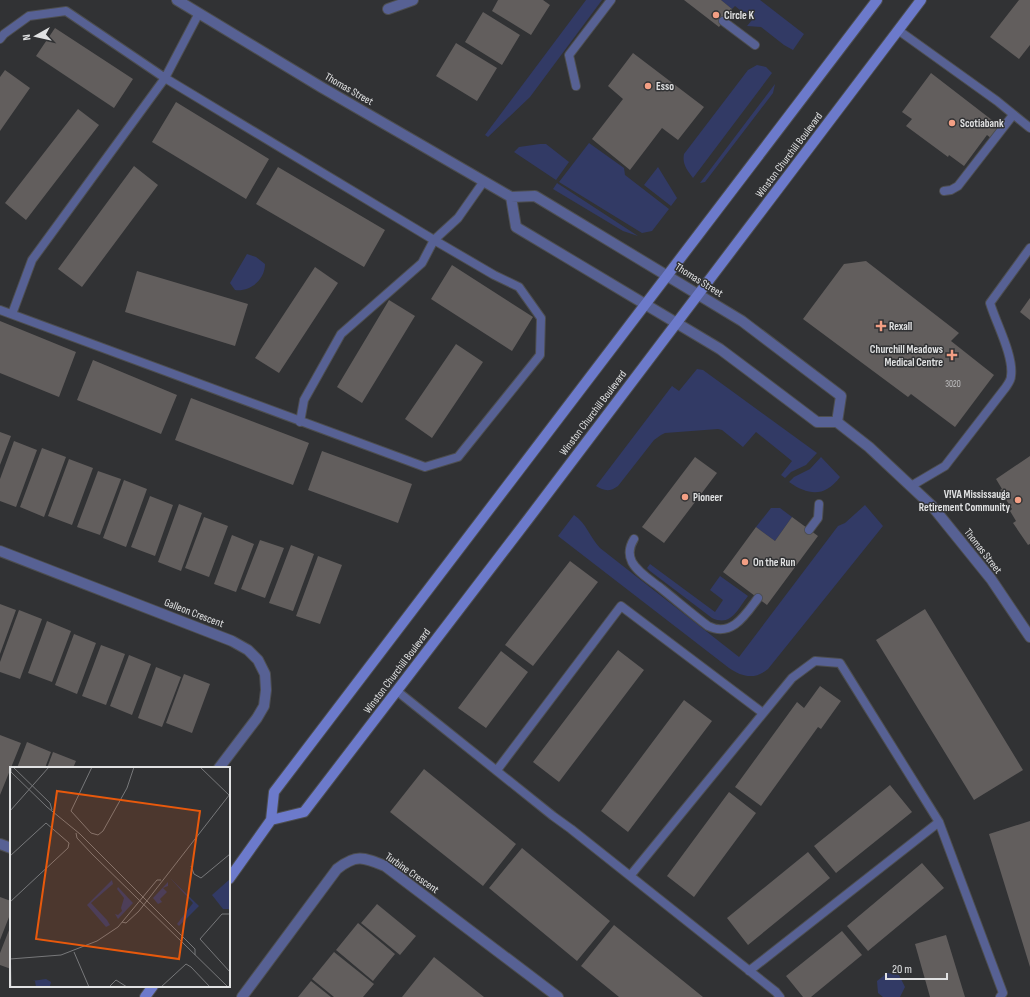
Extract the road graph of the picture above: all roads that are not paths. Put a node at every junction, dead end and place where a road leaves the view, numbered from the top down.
1 (177, 0) edge
2 (413, 0) edge
3 (611, 0) edge
4 (877, 0) edge
5 (921, 0) edge
6 (388, 10) dead end
7 (199, 13) junction
8 (723, 21) dead end
9 (898, 30) junction
10 (0, 39) edge
11 (755, 45) dead end
12 (165, 78) junction
13 (576, 86) dead end
14 (1013, 115) junction
15 (1030, 128) edge
16 (484, 181) junction
17 (944, 191) dead end
18 (510, 197) junction
19 (434, 240) junction
20 (1030, 248) edge
21 (667, 275) junction
22 (698, 294) junction
23 (645, 304) junction
24 (0, 310) edge
25 (12, 314) junction
26 (676, 323) junction
27 (300, 422) junction
28 (837, 422) junction
29 (911, 486) junction
30 (819, 504) dead end
31 (809, 530) dead end
32 (634, 539) dead end
33 (0, 551) edge
34 (758, 598) dead end
35 (1030, 637) edge
36 (397, 691) junction
37 (763, 713) junction
38 (219, 767) edge
39 (497, 770) junction
40 (271, 820) junction
41 (939, 822) junction
42 (0, 844) edge
43 (10, 848) edge
44 (630, 876) junction
45 (230, 878) edge
46 (749, 971) junction
47 (152, 987) edge
48 (145, 997) edge
49 (242, 997) edge
50 (558, 997) edge
51 (780, 997) edge
52 (1000, 997) edge

1 - 7 street, Thomas Street
2 - 6 street
3 - 13 lane
4 - 21 main road
5 - 9 main road, Winston Churchill Boulevard
7 - 12 lane
7 - 16 street, Thomas Street
8 - 11 lane
9 - 14 lane
9 - 22 main road, Winston Churchill Boulevard
10 - 12 lane
12 - 19 lane
12 - 25 lane
14 - 15 lane
14 - 17 lane
16 - 18 street, Thomas Street
16 - 19 lane
18 - 21 street, Thomas Street
18 - 23 street
19 - 27 lane
19 - 27 lane
20 - 29 lane
21 - 22 street, Thomas Street
21 - 23 main road
22 - 26 main road, Winston Churchill Boulevard
22 - 28 street, Thomas Street
23 - 26 street
23 - 40 main road
24 - 25 lane
25 - 27 lane
26 - 28 street
26 - 36 main road, Winston Churchill Boulevard
28 - 29 street, Thomas Street
29 - 35 street, Thomas Street
30 - 31 lane
32 - 34 lane
33 - 38 street, Galleon Crescent
36 - 39 lane
36 - 40 main road, Winston Churchill Boulevard
37 - 39 lane
37 - 41 lane
37 - 44 lane
39 - 44 lane
40 - 45 main road
41 - 46 lane
41 - 52 lane
42 - 43 street
44 - 46 lane
46 - 51 lane
47 - 48 main road
49 - 50 street, Turbine Crescent

